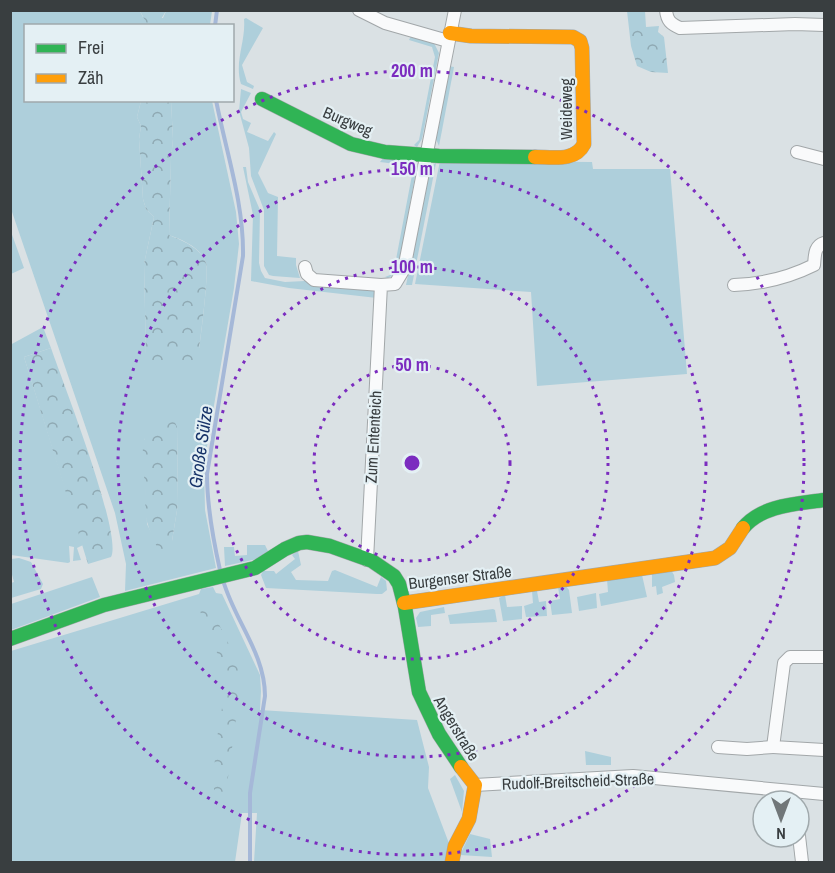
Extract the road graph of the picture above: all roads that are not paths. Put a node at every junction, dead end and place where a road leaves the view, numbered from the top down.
1 (359, 10) edge
2 (455, 10) edge
3 (666, 10) edge
4 (825, 25) edge
5 (449, 37) junction
6 (262, 99) dead end
7 (797, 152) dead end
8 (426, 156) junction
9 (825, 159) edge
10 (825, 243) edge
11 (305, 267) dead end
12 (381, 285) junction
13 (734, 285) dead end
14 (825, 500) edge
15 (367, 560) junction
16 (404, 603) junction
17 (10, 639) edge
18 (825, 657) edge
19 (718, 747) dead end
20 (773, 747) junction
21 (825, 750) edge
22 (475, 785) junction
23 (751, 791) edge
24 (452, 862) edge

1 - 5 street
2 - 5 street
3 - 4 street
5 - 8 street
5 - 8 street, Weideweg
6 - 8 street, Burgweg
7 - 9 street
8 - 12 street
10 - 13 street
11 - 12 street
12 - 15 street, Zum Ententeich
14 - 16 street, Burgenser Straße
15 - 16 street, Burgenser Straße
15 - 17 street, Burgenser Straße
16 - 22 street, Angerstraße
18 - 20 street
19 - 20 street
20 - 21 street
22 - 23 street, Rudolf-Breitscheid-Straße
22 - 24 street, Angerstraße

